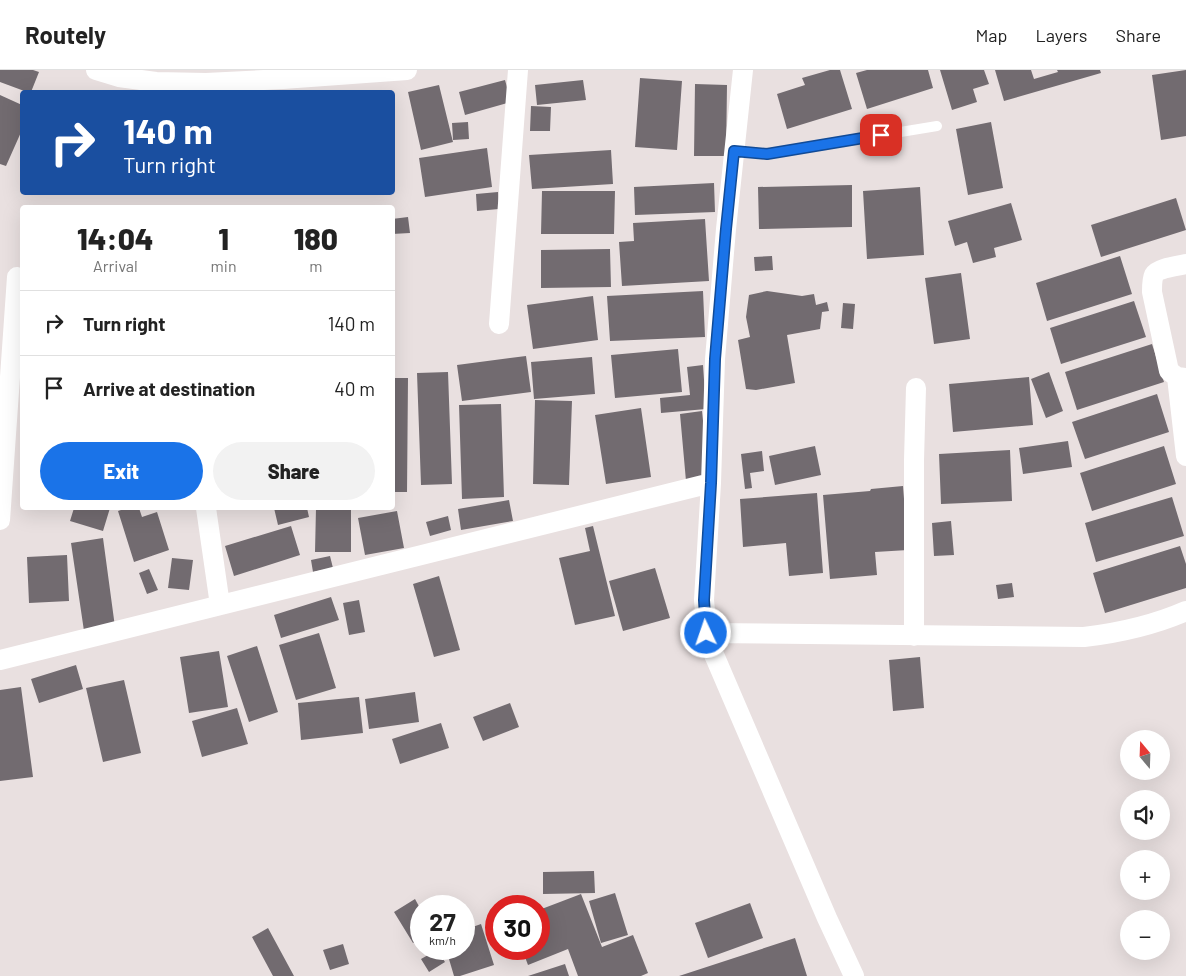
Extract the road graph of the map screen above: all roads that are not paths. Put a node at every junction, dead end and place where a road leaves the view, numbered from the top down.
1 (96, 70) edge
2 (394, 70) edge
3 (518, 70) edge
4 (743, 70) edge
5 (119, 74) edge
6 (938, 126) dead end
7 (734, 151) junction
8 (1186, 264) edge
9 (17, 277) dead end
10 (499, 324) dead end
11 (1182, 377) edge
12 (916, 388) dead end
13 (1186, 456) edge
14 (711, 483) junction
15 (206, 510) edge
16 (0, 520) edge
17 (220, 605) junction
18 (1186, 611) edge
19 (706, 633) junction
20 (914, 636) junction
21 (0, 660) edge
22 (854, 976) edge

1 - 5 street
2 - 5 street
3 - 10 street
4 - 7 street
6 - 7 lane
7 - 14 street
8 - 11 street
9 - 16 street
11 - 13 street
12 - 20 street
14 - 17 street
14 - 19 street
15 - 17 street
17 - 21 street
18 - 20 street
19 - 20 street
19 - 22 street

